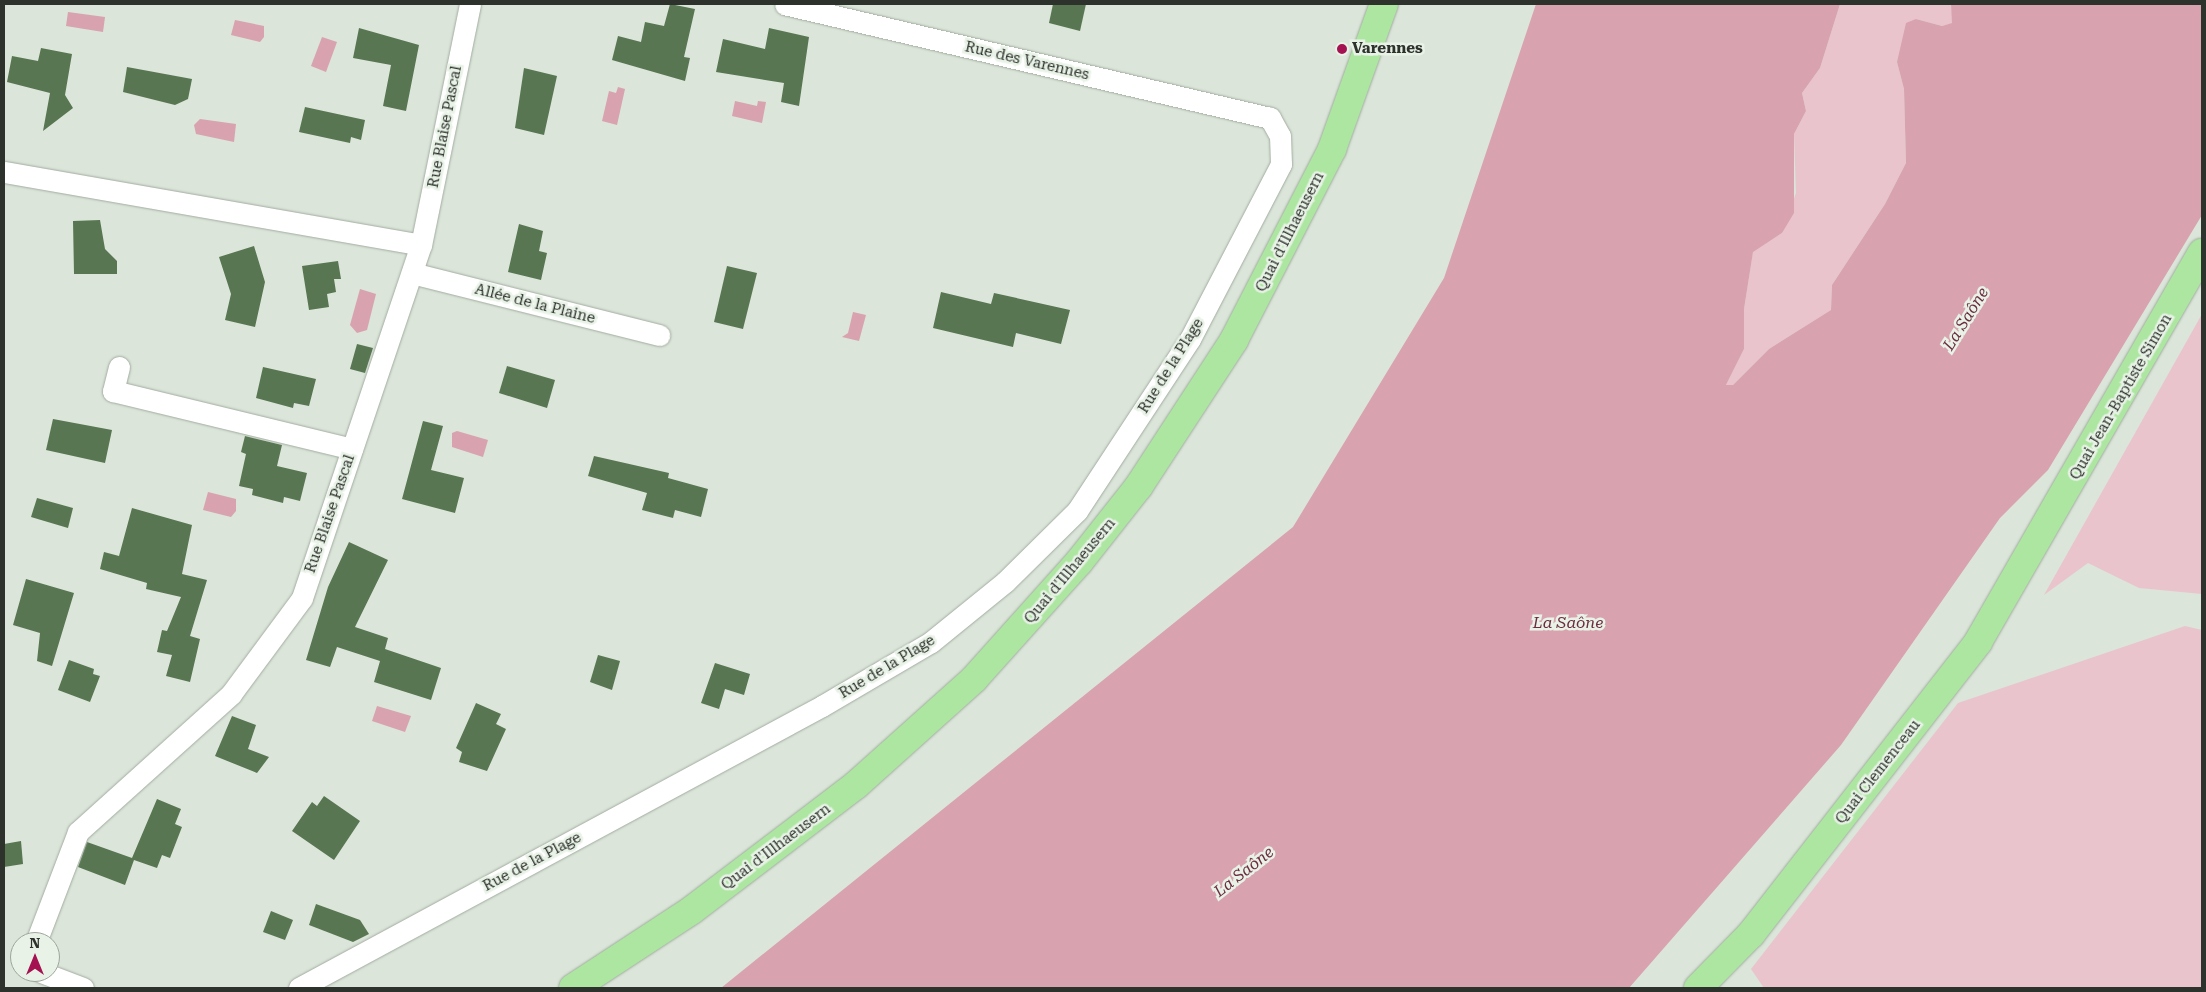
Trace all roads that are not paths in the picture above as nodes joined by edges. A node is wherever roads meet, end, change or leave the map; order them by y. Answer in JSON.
{"nodes":[{"id":1,"x":470,"y":4,"type":"edge"},
{"id":2,"x":785,"y":4,"type":"edge"},
{"id":3,"x":1384,"y":4,"type":"edge"},
{"id":4,"x":1270,"y":118,"type":"joint"},
{"id":5,"x":4,"y":172,"type":"edge"},
{"id":6,"x":421,"y":245,"type":"junction"},
{"id":7,"x":2202,"y":253,"type":"edge"},
{"id":8,"x":412,"y":273,"type":"junction"},
{"id":9,"x":659,"y":335,"type":"dead end"},
{"id":10,"x":119,"y":367,"type":"dead end"},
{"id":11,"x":352,"y":450,"type":"junction"},
{"id":12,"x":2038,"y":541,"type":"joint"},
{"id":13,"x":40,"y":932,"type":"edge"},
{"id":14,"x":60,"y":979,"type":"edge"},
{"id":15,"x":83,"y":988,"type":"edge"},
{"id":16,"x":299,"y":988,"type":"edge"},
{"id":17,"x":573,"y":988,"type":"edge"},
{"id":18,"x":1698,"y":988,"type":"edge"}],
"edges":[{"from":1,"to":6,"type":"street","name":"Rue Blaise Pascal"},
{"from":2,"to":4,"type":"street","name":"Rue des Varennes"},
{"from":3,"to":17,"type":"main road","name":"Quai d'Illhaeusern"},
{"from":4,"to":16,"type":"street","name":"Rue de la Plage"},
{"from":5,"to":6,"type":"street"},
{"from":6,"to":8,"type":"street","name":"Rue Blaise Pascal"},
{"from":7,"to":12,"type":"main road","name":"Quai Jean-Baptiste Simon"},
{"from":8,"to":9,"type":"street","name":"Allée de la Plaine"},
{"from":8,"to":11,"type":"street","name":"Rue Blaise Pascal"},
{"from":10,"to":11,"type":"street"},
{"from":11,"to":13,"type":"street","name":"Rue Blaise Pascal"},
{"from":12,"to":18,"type":"main road","name":"Quai Clemenceau"},
{"from":14,"to":15,"type":"street"}]}
